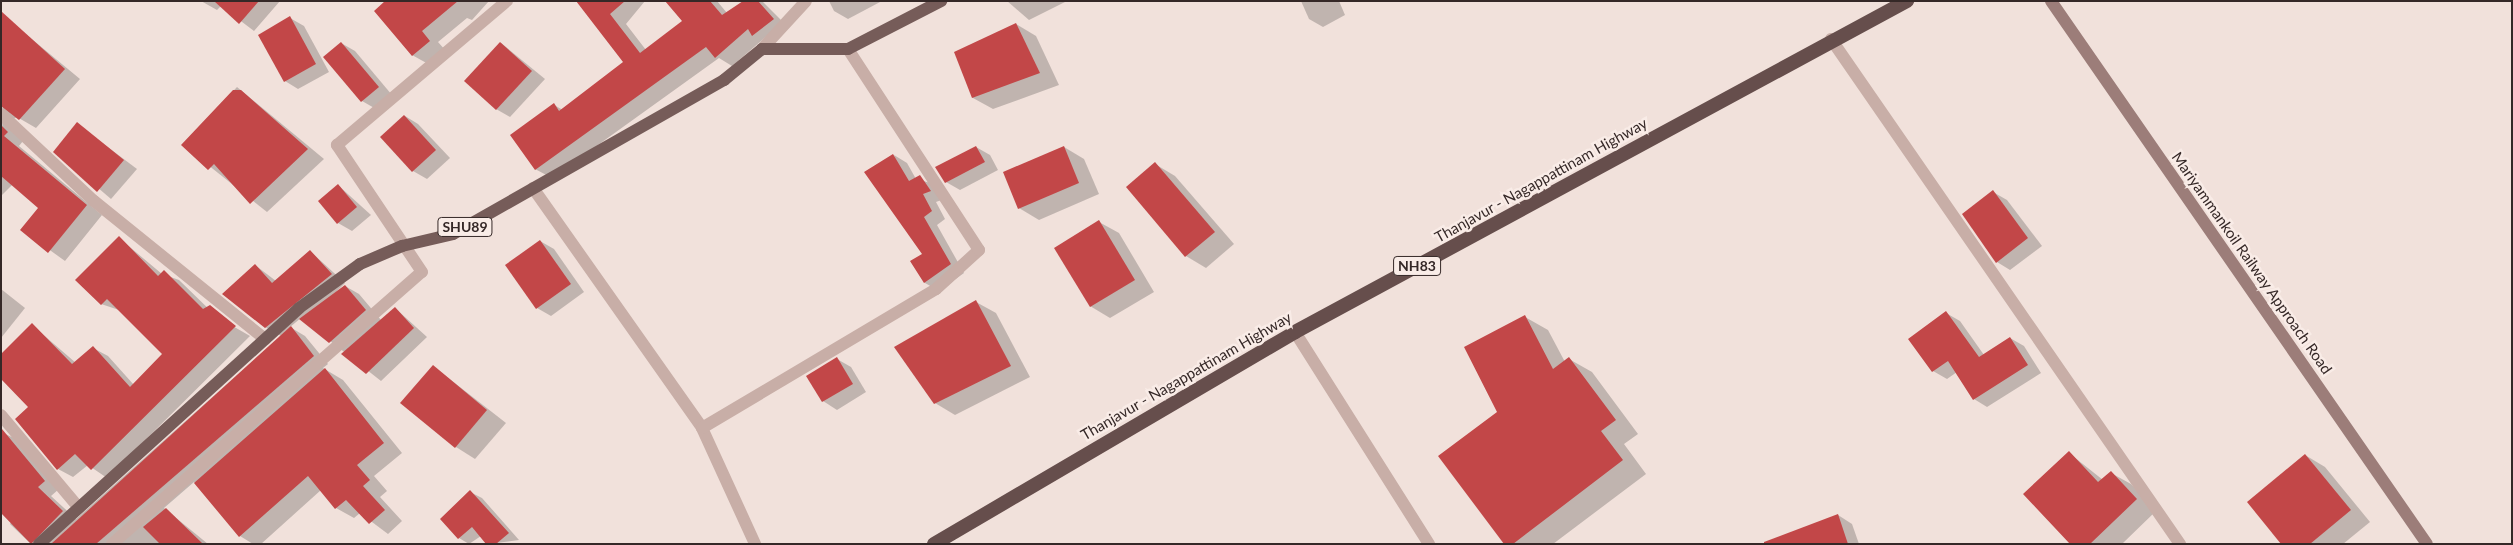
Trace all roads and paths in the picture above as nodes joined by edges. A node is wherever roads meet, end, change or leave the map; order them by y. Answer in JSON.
{"nodes":[{"id":1,"x":507,"y":1,"type":"edge"},
{"id":2,"x":806,"y":1,"type":"edge"},
{"id":3,"x":941,"y":1,"type":"edge"},
{"id":4,"x":1907,"y":1,"type":"edge"},
{"id":5,"x":2050,"y":1,"type":"edge"},
{"id":6,"x":1831,"y":39,"type":"junction"},
{"id":7,"x":762,"y":49,"type":"junction"},
{"id":8,"x":848,"y":49,"type":"junction"},
{"id":9,"x":1,"y":114,"type":"edge"},
{"id":10,"x":533,"y":188,"type":"junction"},
{"id":11,"x":402,"y":246,"type":"junction"},
{"id":12,"x":1295,"y":332,"type":"junction"},
{"id":13,"x":265,"y":338,"type":"junction"},
{"id":14,"x":1,"y":415,"type":"edge"},
{"id":15,"x":702,"y":428,"type":"junction"},
{"id":16,"x":79,"y":508,"type":"junction"},
{"id":17,"x":39,"y":544,"type":"edge"},
{"id":18,"x":112,"y":544,"type":"edge"},
{"id":19,"x":755,"y":544,"type":"edge"},
{"id":20,"x":934,"y":544,"type":"edge"},
{"id":21,"x":1429,"y":544,"type":"edge"},
{"id":22,"x":2180,"y":544,"type":"edge"},
{"id":23,"x":2427,"y":544,"type":"edge"}],
"edges":[{"from":1,"to":11,"type":"street"},
{"from":2,"to":7,"type":"street"},
{"from":3,"to":8,"type":"main road"},
{"from":4,"to":6,"type":"highway","name":"Thanjavur - Nagappattinam Highway","number":"NH83"},
{"from":5,"to":23,"type":"main road","name":"Mariyammankoil Railway Approach Road"},
{"from":6,"to":12,"type":"highway","name":"Thanjavur - Nagappattinam Highway","number":"NH83"},
{"from":6,"to":22,"type":"street"},
{"from":7,"to":8,"type":"main road"},
{"from":7,"to":10,"type":"main road","number":"SHU89"},
{"from":8,"to":15,"type":"street"},
{"from":9,"to":13,"type":"street"},
{"from":10,"to":11,"type":"main road","number":"SHU89"},
{"from":10,"to":15,"type":"street"},
{"from":11,"to":13,"type":"main road","number":"SHU89"},
{"from":11,"to":18,"type":"street"},
{"from":12,"to":20,"type":"highway","name":"Thanjavur - Nagappattinam Highway","number":"NH83"},
{"from":12,"to":21,"type":"street"},
{"from":13,"to":16,"type":"main road","number":"SHU89"},
{"from":14,"to":16,"type":"street"},
{"from":15,"to":19,"type":"street"},
{"from":16,"to":17,"type":"main road","number":"SHU89"}]}
